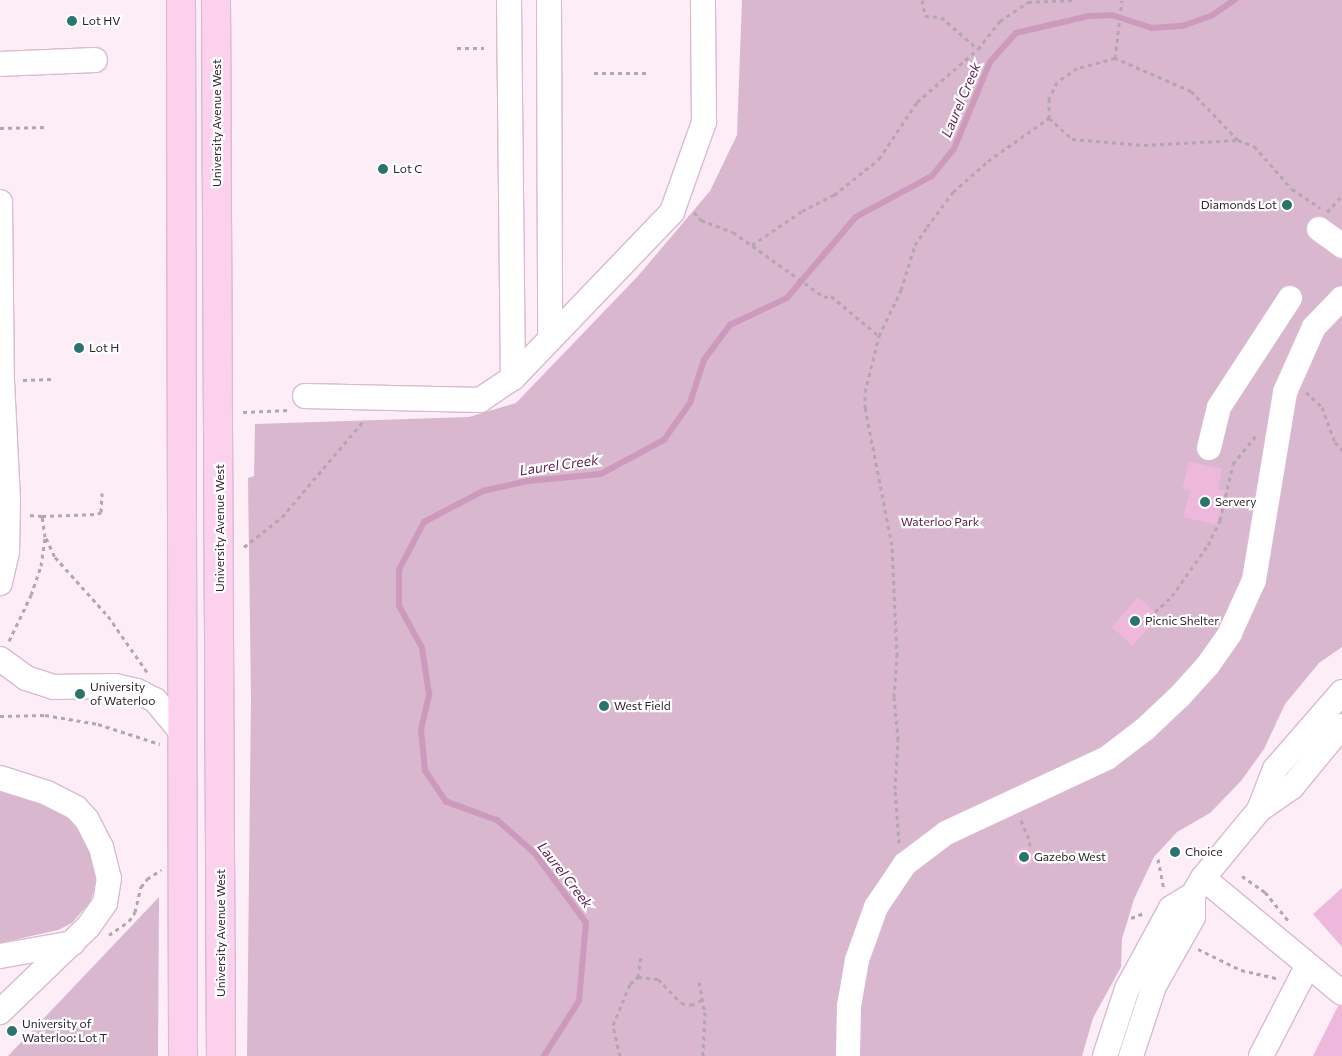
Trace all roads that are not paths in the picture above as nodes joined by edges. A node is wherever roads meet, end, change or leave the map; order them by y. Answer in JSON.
{"nodes":[{"id":1,"x":181,"y":0,"type":"edge"},
{"id":2,"x":216,"y":0,"type":"edge"},
{"id":3,"x":509,"y":0,"type":"edge"},
{"id":4,"x":549,"y":0,"type":"edge"},
{"id":5,"x":703,"y":0,"type":"edge"},
{"id":6,"x":95,"y":60,"type":"dead end"},
{"id":7,"x":0,"y":64,"type":"edge"},
{"id":8,"x":0,"y":202,"type":"edge"},
{"id":9,"x":1322,"y":221,"type":"road end"},
{"id":10,"x":1342,"y":246,"type":"edge"},
{"id":11,"x":1290,"y":298,"type":"dead end"},
{"id":12,"x":1342,"y":298,"type":"edge"},
{"id":13,"x":550,"y":339,"type":"junction"},
{"id":14,"x":513,"y":378,"type":"junction"},
{"id":15,"x":305,"y":396,"type":"dead end"},
{"id":16,"x":1209,"y":448,"type":"dead end"},
{"id":17,"x":3,"y":457,"type":"edge"},
{"id":18,"x":0,"y":583,"type":"edge"},
{"id":19,"x":0,"y":659,"type":"edge"},
{"id":20,"x":1342,"y":692,"type":"edge"},
{"id":21,"x":1342,"y":726,"type":"edge"},
{"id":22,"x":174,"y":740,"type":"junction"},
{"id":23,"x":0,"y":778,"type":"edge"},
{"id":24,"x":1259,"y":810,"type":"junction"},
{"id":25,"x":1198,"y":886,"type":"junction"},
{"id":26,"x":82,"y":934,"type":"junction"},
{"id":27,"x":0,"y":956,"type":"edge"},
{"id":28,"x":1308,"y":965,"type":"junction"},
{"id":29,"x":1342,"y":994,"type":"edge"},
{"id":30,"x":0,"y":1012,"type":"edge"},
{"id":31,"x":183,"y":1056,"type":"edge"},
{"id":32,"x":221,"y":1056,"type":"edge"},
{"id":33,"x":848,"y":1056,"type":"edge"},
{"id":34,"x":1104,"y":1056,"type":"edge"},
{"id":35,"x":1131,"y":1056,"type":"edge"},
{"id":36,"x":1261,"y":1056,"type":"edge"}],
"edges":[{"from":1,"to":22,"type":"main road"},
{"from":2,"to":32,"type":"main road","name":"University Avenue West"},
{"from":3,"to":14,"type":"street"},
{"from":4,"to":13,"type":"street"},
{"from":5,"to":13,"type":"street"},
{"from":6,"to":7,"type":"street"},
{"from":8,"to":17,"type":"street"},
{"from":9,"to":10,"type":"street"},
{"from":11,"to":16,"type":"street"},
{"from":12,"to":33,"type":"street"},
{"from":13,"to":14,"type":"street"},
{"from":14,"to":15,"type":"street"},
{"from":17,"to":18,"type":"street"},
{"from":19,"to":22,"type":"street"},
{"from":20,"to":24,"type":"street"},
{"from":21,"to":24,"type":"street"},
{"from":22,"to":31,"type":"main road"},
{"from":23,"to":26,"type":"street"},
{"from":24,"to":25,"type":"street"},
{"from":25,"to":28,"type":"street"},
{"from":25,"to":34,"type":"street"},
{"from":25,"to":35,"type":"street"},
{"from":26,"to":27,"type":"street"},
{"from":26,"to":30,"type":"street"},
{"from":28,"to":29,"type":"street"},
{"from":28,"to":36,"type":"street"}]}
